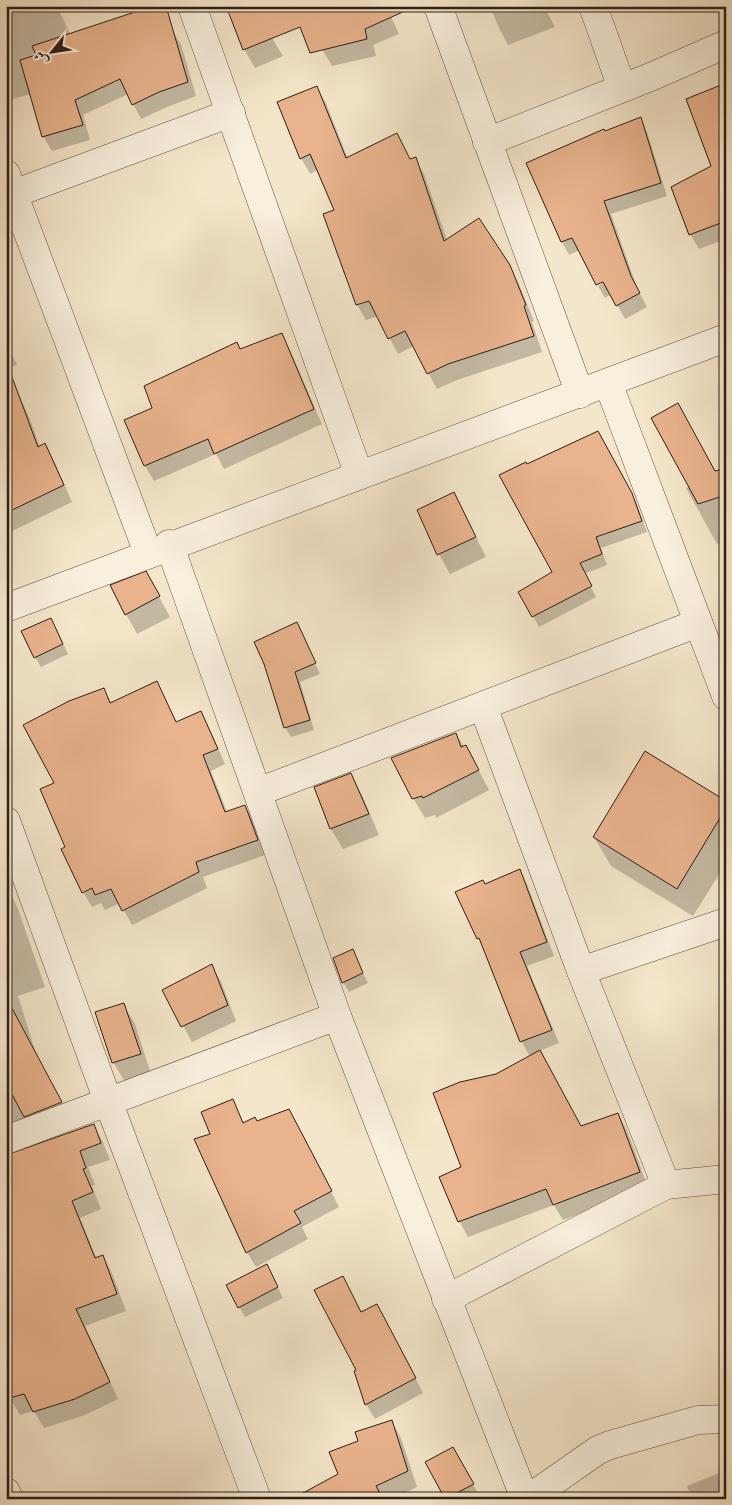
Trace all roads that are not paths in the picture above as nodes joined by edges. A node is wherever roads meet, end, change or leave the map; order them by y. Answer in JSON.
{"nodes":[{"id":1,"x":192,"y":6,"type":"edge"},
{"id":2,"x":438,"y":6,"type":"edge"},
{"id":3,"x":593,"y":6,"type":"edge"},
{"id":4,"x":726,"y":44,"type":"edge"},
{"id":5,"x":622,"y":88,"type":"junction"},
{"id":6,"x":231,"y":113,"type":"junction"},
{"id":7,"x":487,"y":142,"type":"junction"},
{"id":8,"x":10,"y":184,"type":"edge"},
{"id":9,"x":726,"y":338,"type":"edge"},
{"id":10,"x":608,"y":383,"type":"junction"},
{"id":11,"x":580,"y":394,"type":"junction"},
{"id":12,"x":359,"y":476,"type":"junction"},
{"id":13,"x":158,"y":549,"type":"junction"},
{"id":14,"x":6,"y":608,"type":"edge"},
{"id":15,"x":698,"y":623,"type":"junction"},
{"id":16,"x":726,"y":696,"type":"edge"},
{"id":17,"x":483,"y":706,"type":"junction"},
{"id":18,"x":258,"y":792,"type":"junction"},
{"id":19,"x":6,"y":821,"type":"edge"},
{"id":20,"x":726,"y":922,"type":"edge"},
{"id":21,"x":581,"y":971,"type":"junction"},
{"id":22,"x":337,"y":1016,"type":"junction"},
{"id":23,"x":108,"y":1101,"type":"junction"},
{"id":24,"x":6,"y":1140,"type":"edge"},
{"id":25,"x":726,"y":1179,"type":"edge"},
{"id":26,"x":666,"y":1185,"type":"junction"},
{"id":27,"x":446,"y":1299,"type":"junction"},
{"id":28,"x":726,"y":1419,"type":"edge"},
{"id":29,"x":6,"y":1492,"type":"edge"},
{"id":30,"x":9,"y":1499,"type":"edge"},
{"id":31,"x":257,"y":1499,"type":"edge"},
{"id":32,"x":526,"y":1499,"type":"edge"}],
"edges":[{"from":1,"to":6,"type":"street"},
{"from":2,"to":7,"type":"street"},
{"from":3,"to":5,"type":"street"},
{"from":4,"to":5,"type":"street"},
{"from":5,"to":7,"type":"street"},
{"from":6,"to":8,"type":"street"},
{"from":6,"to":12,"type":"street"},
{"from":7,"to":11,"type":"street"},
{"from":8,"to":13,"type":"street"},
{"from":9,"to":10,"type":"street"},
{"from":10,"to":11,"type":"street"},
{"from":10,"to":15,"type":"street"},
{"from":11,"to":12,"type":"street"},
{"from":12,"to":13,"type":"street"},
{"from":13,"to":14,"type":"street"},
{"from":13,"to":18,"type":"street"},
{"from":15,"to":16,"type":"street"},
{"from":15,"to":17,"type":"street"},
{"from":17,"to":18,"type":"street"},
{"from":17,"to":21,"type":"street"},
{"from":18,"to":22,"type":"street"},
{"from":19,"to":23,"type":"street"},
{"from":20,"to":21,"type":"street"},
{"from":21,"to":26,"type":"street"},
{"from":22,"to":23,"type":"street"},
{"from":22,"to":27,"type":"street"},
{"from":23,"to":24,"type":"street"},
{"from":23,"to":31,"type":"street"},
{"from":25,"to":26,"type":"street"},
{"from":26,"to":27,"type":"street"},
{"from":27,"to":32,"type":"street"},
{"from":28,"to":32,"type":"street"},
{"from":29,"to":30,"type":"street"}]}
